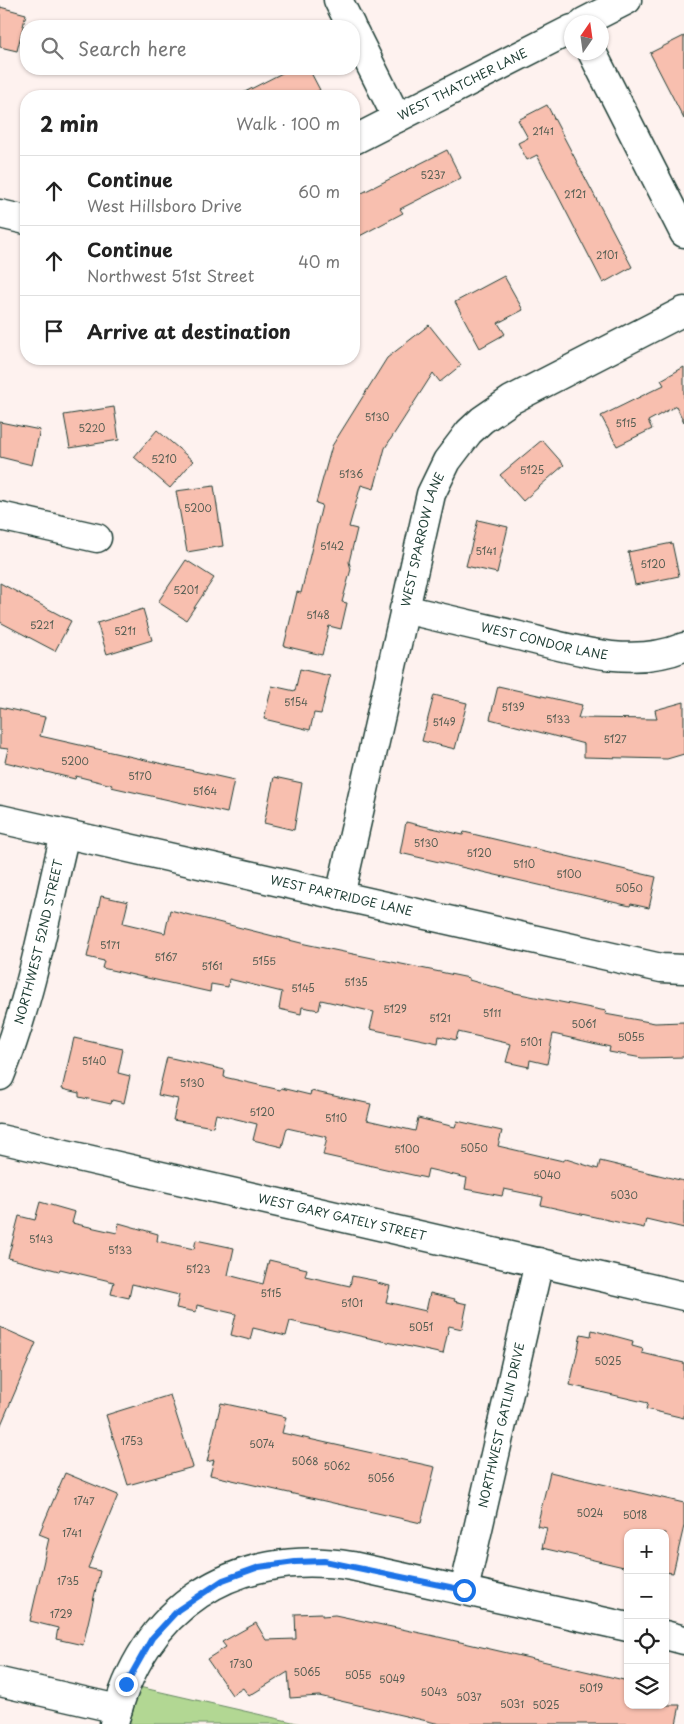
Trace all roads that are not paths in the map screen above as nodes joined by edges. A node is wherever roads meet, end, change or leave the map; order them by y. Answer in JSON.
{"nodes":[{"id":1,"x":338,"y":0,"type":"edge"},
{"id":2,"x":628,"y":0,"type":"edge"},
{"id":3,"x":598,"y":15,"type":"edge"},
{"id":4,"x":348,"y":20,"type":"edge"},
{"id":5,"x":564,"y":33,"type":"edge"},
{"id":6,"x":360,"y":44,"type":"edge"},
{"id":7,"x":596,"y":60,"type":"edge"},
{"id":8,"x":397,"y":118,"type":"junction"},
{"id":9,"x":360,"y":137,"type":"edge"},
{"id":10,"x":0,"y":214,"type":"edge"},
{"id":11,"x":20,"y":219,"type":"edge"},
{"id":12,"x":684,"y":233,"type":"edge"},
{"id":13,"x":684,"y":311,"type":"edge"},
{"id":14,"x":0,"y":516,"type":"edge"},
{"id":15,"x":97,"y":538,"type":"dead end"},
{"id":16,"x":404,"y":609,"type":"junction"},
{"id":17,"x":684,"y":647,"type":"edge"},
{"id":18,"x":0,"y":819,"type":"edge"},
{"id":19,"x":66,"y":834,"type":"junction"},
{"id":20,"x":340,"y":896,"type":"junction"},
{"id":21,"x":684,"y":969,"type":"edge"},
{"id":22,"x":0,"y":1076,"type":"edge"},
{"id":23,"x":0,"y":1139,"type":"edge"},
{"id":24,"x":540,"y":1262,"type":"junction"},
{"id":25,"x":684,"y":1296,"type":"edge"},
{"id":26,"x":464,"y":1590,"type":"junction"},
{"id":27,"x":624,"y":1626,"type":"edge"},
{"id":28,"x":669,"y":1636,"type":"edge"},
{"id":29,"x":684,"y":1640,"type":"edge"},
{"id":30,"x":0,"y":1682,"type":"edge"},
{"id":31,"x":116,"y":1716,"type":"edge"}],
"edges":[{"from":1,"to":4,"type":"street"},
{"from":2,"to":3,"type":"street"},
{"from":5,"to":8,"type":"street","name":"WEST THATCHER LANE"},
{"from":6,"to":8,"type":"street"},
{"from":7,"to":12,"type":"street"},
{"from":8,"to":9,"type":"street","name":"WEST THATCHER LANE"},
{"from":10,"to":11,"type":"street"},
{"from":13,"to":16,"type":"street","name":"WEST SPARROW LANE"},
{"from":14,"to":15,"type":"street"},
{"from":16,"to":17,"type":"street","name":"WEST CONDOR LANE"},
{"from":16,"to":20,"type":"street","name":"WEST SPARROW LANE"},
{"from":18,"to":19,"type":"street","name":"WEST PARTRIDGE LANE"},
{"from":19,"to":20,"type":"street","name":"WEST PARTRIDGE LANE"},
{"from":19,"to":22,"type":"street","name":"NORTHWEST 52ND STREET"},
{"from":20,"to":21,"type":"street","name":"WEST PARTRIDGE LANE"},
{"from":23,"to":24,"type":"street","name":"WEST GARY GATELY STREET"},
{"from":24,"to":25,"type":"street","name":"WEST GARY GATELY STREET"},
{"from":24,"to":26,"type":"street","name":"NORTHWEST GATLIN DRIVE"},
{"from":26,"to":27,"type":"street"},
{"from":26,"to":31,"type":"street"},
{"from":28,"to":29,"type":"street"},
{"from":30,"to":31,"type":"street"}]}
